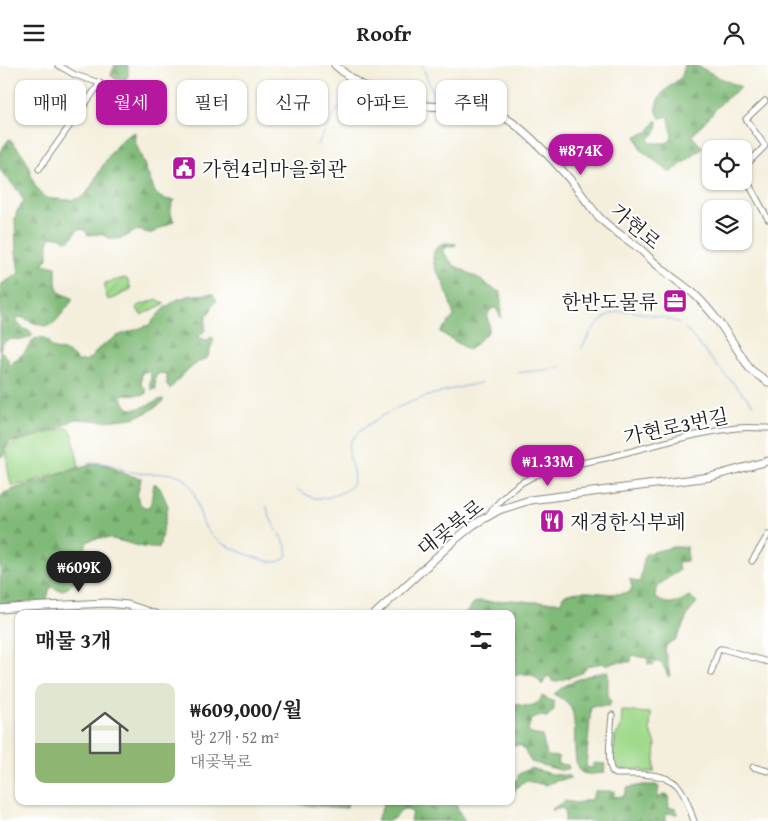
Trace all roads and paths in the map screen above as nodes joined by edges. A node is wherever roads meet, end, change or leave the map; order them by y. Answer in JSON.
{"nodes":[{"id":1,"x":58,"y":65,"type":"edge"},
{"id":2,"x":335,"y":65,"type":"edge"},
{"id":3,"x":765,"y":101,"type":"dead end"},
{"id":4,"x":752,"y":159,"type":"edge"},
{"id":5,"x":38,"y":169,"type":"dead end"},
{"id":6,"x":752,"y":189,"type":"edge"},
{"id":7,"x":768,"y":219,"type":"edge"},
{"id":8,"x":768,"y":382,"type":"edge"},
{"id":9,"x":768,"y":428,"type":"edge"},
{"id":10,"x":768,"y":461,"type":"edge"},
{"id":11,"x":488,"y":516,"type":"junction"},
{"id":12,"x":768,"y":535,"type":"edge"},
{"id":13,"x":752,"y":561,"type":"dead end"},
{"id":14,"x":0,"y":609,"type":"edge"},
{"id":15,"x":143,"y":610,"type":"edge"},
{"id":16,"x":378,"y":610,"type":"edge"},
{"id":17,"x":768,"y":663,"type":"edge"},
{"id":18,"x":711,"y":673,"type":"dead end"},
{"id":19,"x":612,"y":715,"type":"dead end"},
{"id":20,"x":753,"y":767,"type":"dead end"},
{"id":21,"x":768,"y":771,"type":"edge"},
{"id":22,"x":694,"y":821,"type":"edge"}],
"edges":[{"from":1,"to":5,"type":"street"},
{"from":2,"to":8,"type":"street","name":"가현로"},
{"from":3,"to":4,"type":"street"},
{"from":6,"to":7,"type":"street"},
{"from":9,"to":11,"type":"street","name":"가현로3번길"},
{"from":10,"to":11,"type":"street","name":"대곶북로"},
{"from":11,"to":16,"type":"street","name":"대곶북로"},
{"from":12,"to":13,"type":"street"},
{"from":14,"to":15,"type":"street"},
{"from":17,"to":18,"type":"street"},
{"from":19,"to":22,"type":"street"},
{"from":20,"to":21,"type":"street"}]}
